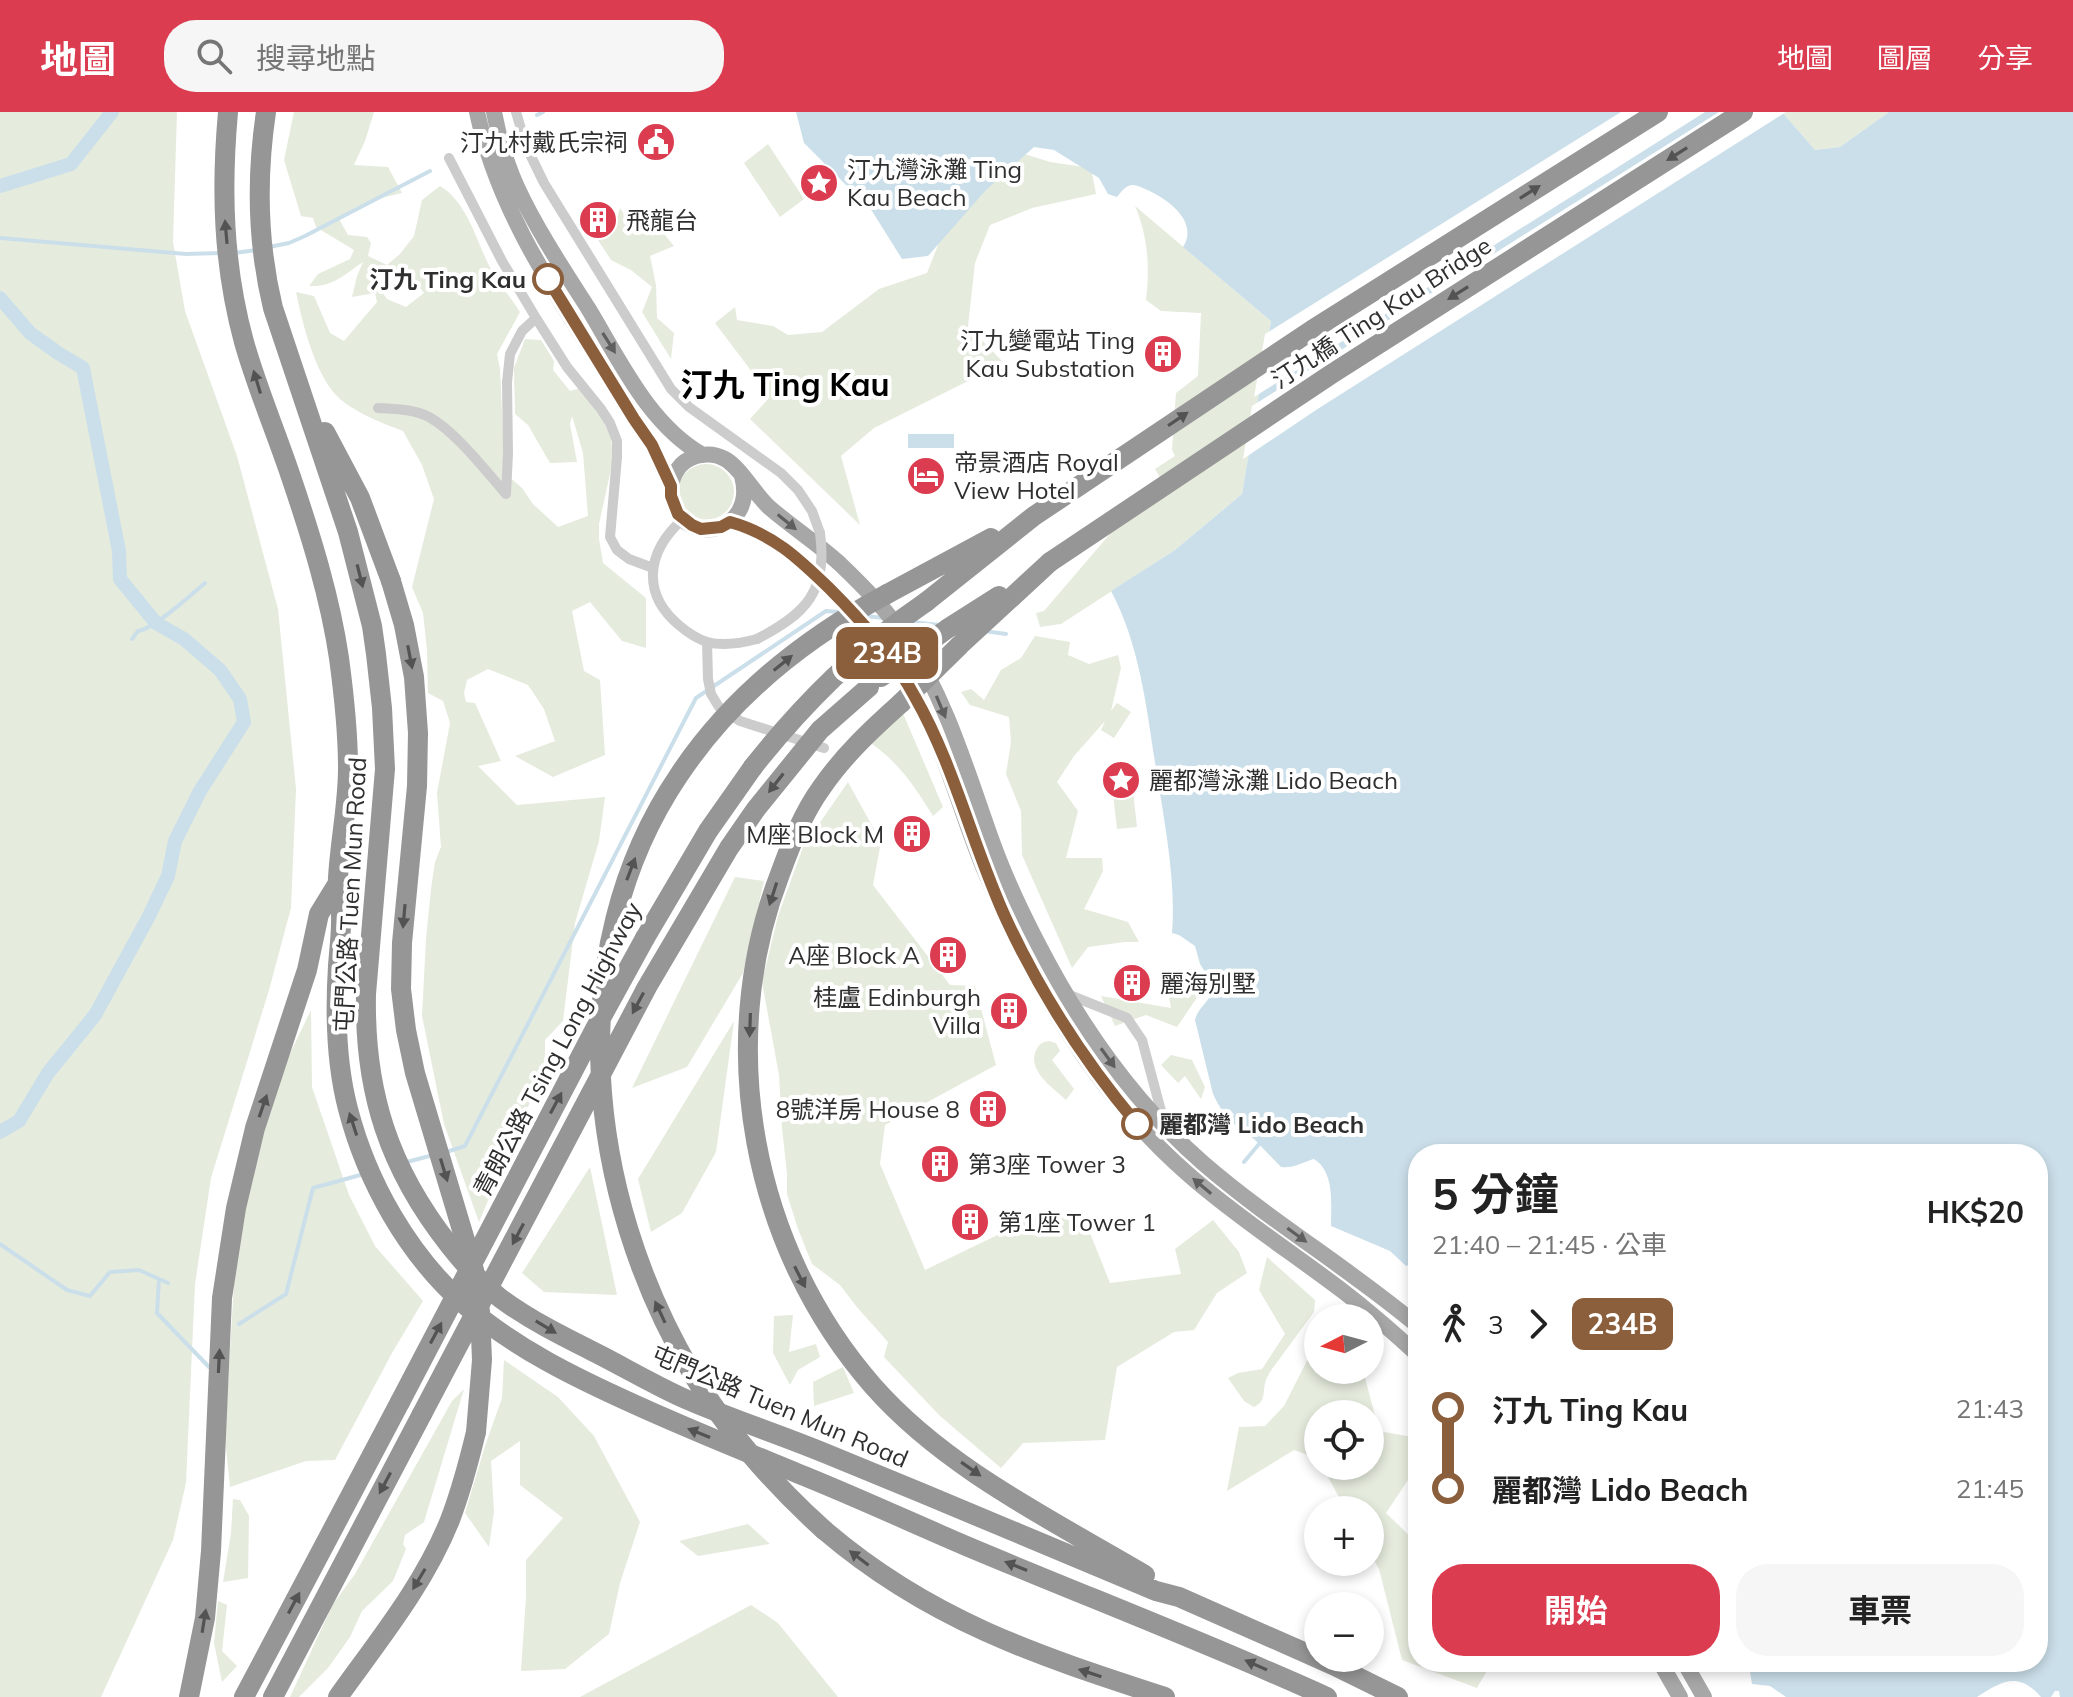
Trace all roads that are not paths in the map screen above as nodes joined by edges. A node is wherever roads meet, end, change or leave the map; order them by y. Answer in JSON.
{"nodes":[{"id":1,"x":228,"y":112,"type":"edge"},
{"id":2,"x":266,"y":112,"type":"edge"},
{"id":3,"x":477,"y":112,"type":"edge"},
{"id":4,"x":494,"y":112,"type":"edge"},
{"id":5,"x":516,"y":112,"type":"edge"},
{"id":6,"x":1658,"y":112,"type":"edge"},
{"id":7,"x":1743,"y":112,"type":"edge"},
{"id":8,"x":449,"y":158,"type":"dead end"},
{"id":9,"x":536,"y":318,"type":"junction"},
{"id":10,"x":378,"y":408,"type":"dead end"},
{"id":11,"x":703,"y":455,"type":"junction"},
{"id":12,"x":332,"y":462,"type":"junction"},
{"id":13,"x":742,"y":476,"type":"junction"},
{"id":14,"x":671,"y":486,"type":"junction"},
{"id":15,"x":1034,"y":516,"type":"junction"},
{"id":16,"x":683,"y":519,"type":"junction"},
{"id":17,"x":730,"y":522,"type":"junction"},
{"id":18,"x":1050,"y":562,"type":"junction"},
{"id":19,"x":653,"y":568,"type":"junction"},
{"id":20,"x":707,"y":642,"type":"junction"},
{"id":21,"x":824,"y":748,"type":"dead end"},
{"id":22,"x":338,"y":883,"type":"junction"},
{"id":23,"x":1066,"y":993,"type":"junction"},
{"id":24,"x":1166,"y":1127,"type":"junction"},
{"id":25,"x":1408,"y":1318,"type":"edge"},
{"id":26,"x":1408,"y":1346,"type":"edge"},
{"id":27,"x":1179,"y":1597,"type":"junction"},
{"id":28,"x":1666,"y":1672,"type":"edge"},
{"id":29,"x":1690,"y":1672,"type":"edge"},
{"id":30,"x":189,"y":1697,"type":"edge"},
{"id":31,"x":244,"y":1697,"type":"edge"},
{"id":32,"x":273,"y":1697,"type":"edge"},
{"id":33,"x":338,"y":1697,"type":"edge"},
{"id":34,"x":1165,"y":1697,"type":"edge"},
{"id":35,"x":1327,"y":1697,"type":"edge"},
{"id":36,"x":1398,"y":1697,"type":"edge"},
{"id":37,"x":1680,"y":1697,"type":"edge"},
{"id":38,"x":1704,"y":1697,"type":"edge"}],
"edges":[{"from":22,"to":1,"type":"highway","name":"屯門公路 Tuen Mun Road","one_way":true},
{"from":2,"to":12,"type":"highway"},
{"from":3,"to":14,"type":"main road"},
{"from":4,"to":11,"type":"main road","one_way":true},
{"from":5,"to":20,"type":"street","bridge":true},
{"from":15,"to":6,"type":"highway","name":"汀九橋 Ting Kau Bridge","one_way":true},
{"from":7,"to":18,"type":"highway","name":"汀九橋 Ting Kau Bridge","one_way":true},
{"from":8,"to":9,"type":"street"},
{"from":9,"to":10,"type":"street"},
{"from":9,"to":19,"type":"street"},
{"from":11,"to":13,"type":"main road"},
{"from":11,"to":14,"type":"main road"},
{"from":12,"to":27,"type":"highway","name":"屯門公路 Tuen Mun Road","one_way":true,"bridge":true},
{"from":12,"to":33,"type":"highway","one_way":true,"bridge":true},
{"from":13,"to":17,"type":"main road"},
{"from":13,"to":23,"type":"main road","one_way":true,"bridge":true},
{"from":14,"to":16,"type":"main road"},
{"from":31,"to":15,"type":"highway","name":"青朗公路 Tsing Long Highway","one_way":true,"bridge":true},
{"from":34,"to":15,"type":"highway","one_way":true,"bridge":true},
{"from":16,"to":17,"type":"main road"},
{"from":16,"to":19,"type":"street"},
{"from":26,"to":17,"type":"main road","one_way":true,"bridge":true},
{"from":18,"to":27,"type":"highway","one_way":true,"bridge":true},
{"from":18,"to":32,"type":"highway","name":"青朗公路 Tsing Long Highway","one_way":true,"bridge":true},
{"from":19,"to":20,"type":"street"},
{"from":20,"to":21,"type":"street"},
{"from":30,"to":22,"type":"highway","one_way":true},
{"from":35,"to":22,"type":"highway","name":"屯門公路 Tuen Mun Road","one_way":true},
{"from":23,"to":24,"type":"main road","one_way":true},
{"from":23,"to":24,"type":"street"},
{"from":24,"to":25,"type":"main road","one_way":true},
{"from":27,"to":36,"type":"highway","name":"屯門公路 Tuen Mun Road"},
{"from":28,"to":37,"type":"main road"},
{"from":29,"to":38,"type":"main road"}]}
